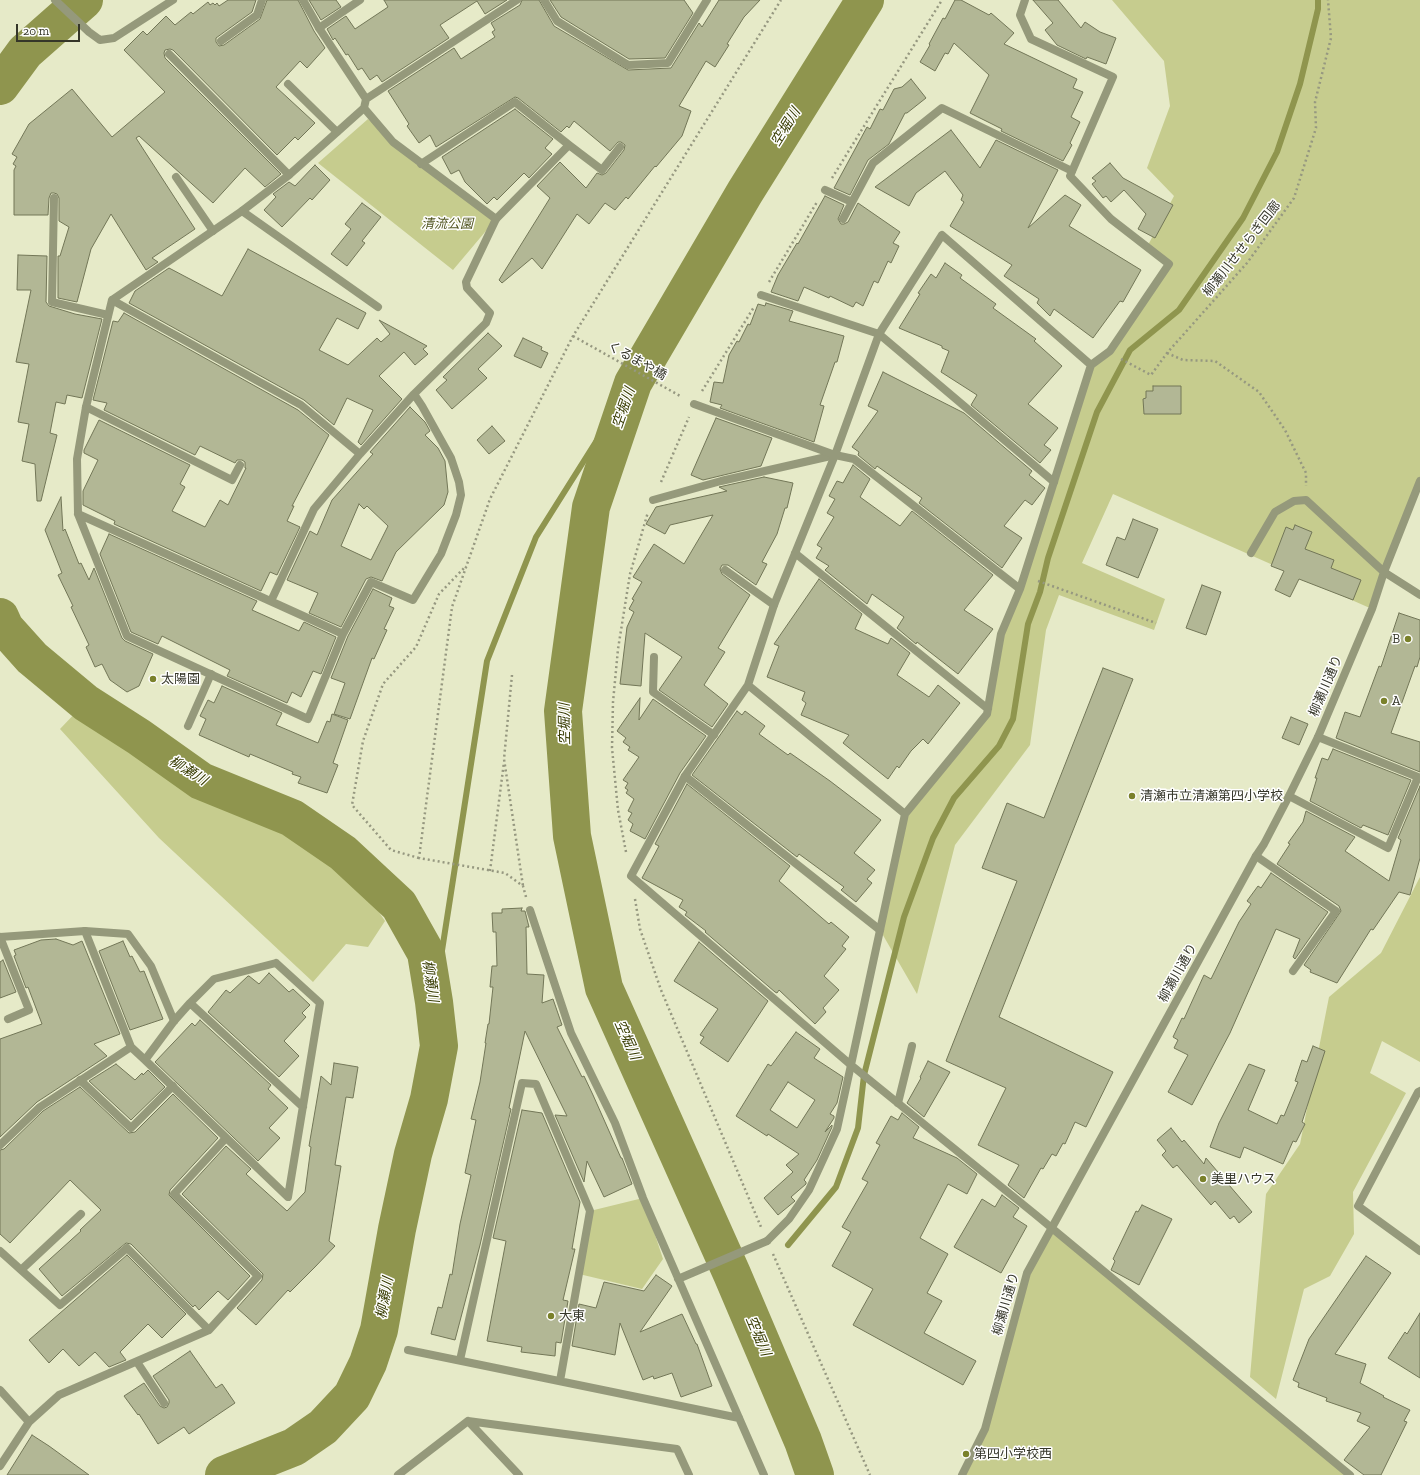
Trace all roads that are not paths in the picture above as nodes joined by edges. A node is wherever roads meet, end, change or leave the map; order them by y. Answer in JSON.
{"nodes":[{"id":1,"x":55,"y":0,"type":"edge"},
{"id":2,"x":173,"y":0,"type":"edge"},
{"id":3,"x":262,"y":0,"type":"edge"},
{"id":4,"x":303,"y":0,"type":"edge"},
{"id":5,"x":360,"y":0,"type":"edge"},
{"id":6,"x":517,"y":0,"type":"edge"},
{"id":7,"x":544,"y":0,"type":"edge"},
{"id":8,"x":707,"y":0,"type":"edge"},
{"id":9,"x":1025,"y":0,"type":"edge"},
{"id":10,"x":319,"y":28,"type":"junction"},
{"id":11,"x":221,"y":41,"type":"dead end"},
{"id":12,"x":169,"y":54,"type":"dead end"},
{"id":13,"x":288,"y":84,"type":"dead end"},
{"id":14,"x":366,"y":99,"type":"junction"},
{"id":15,"x":364,"y":108,"type":"junction"},
{"id":16,"x":337,"y":132,"type":"junction"},
{"id":17,"x":569,"y":145,"type":"junction"},
{"id":18,"x":620,"y":147,"type":"dead end"},
{"id":19,"x":421,"y":164,"type":"junction"},
{"id":20,"x":1072,"y":172,"type":"junction"},
{"id":21,"x":289,"y":175,"type":"junction"},
{"id":22,"x":176,"y":177,"type":"dead end"},
{"id":23,"x":825,"y":190,"type":"dead end"},
{"id":24,"x":54,"y":198,"type":"dead end"},
{"id":25,"x":852,"y":202,"type":"junction"},
{"id":26,"x":242,"y":210,"type":"junction"},
{"id":27,"x":496,"y":219,"type":"junction"},
{"id":28,"x":843,"y":219,"type":"dead end"},
{"id":29,"x":213,"y":231,"type":"junction"},
{"id":30,"x":761,"y":295,"type":"dead end"},
{"id":31,"x":112,"y":300,"type":"junction"},
{"id":32,"x":378,"y":306,"type":"dead end"},
{"id":33,"x":108,"y":315,"type":"junction"},
{"id":34,"x":879,"y":334,"type":"junction"},
{"id":35,"x":1091,"y":365,"type":"junction"},
{"id":36,"x":414,"y":394,"type":"junction"},
{"id":37,"x":694,"y":404,"type":"dead end"},
{"id":38,"x":86,"y":407,"type":"junction"},
{"id":39,"x":360,"y":454,"type":"junction"},
{"id":40,"x":835,"y":455,"type":"junction"},
{"id":41,"x":240,"y":465,"type":"dead end"},
{"id":42,"x":1420,"y":481,"type":"edge"},
{"id":43,"x":1054,"y":482,"type":"junction"},
{"id":44,"x":654,"y":500,"type":"dead end"},
{"id":45,"x":78,"y":514,"type":"junction"},
{"id":46,"x":795,"y":553,"type":"junction"},
{"id":47,"x":1251,"y":553,"type":"dead end"},
{"id":48,"x":725,"y":570,"type":"dead end"},
{"id":49,"x":1384,"y":572,"type":"junction"},
{"id":50,"x":1020,"y":589,"type":"junction"},
{"id":51,"x":1420,"y":595,"type":"edge"},
{"id":52,"x":270,"y":601,"type":"junction"},
{"id":53,"x":774,"y":605,"type":"junction"},
{"id":54,"x":343,"y":634,"type":"junction"},
{"id":55,"x":654,"y":657,"type":"dead end"},
{"id":56,"x":211,"y":674,"type":"junction"},
{"id":57,"x":748,"y":685,"type":"junction"},
{"id":58,"x":988,"y":709,"type":"junction"},
{"id":59,"x":188,"y":726,"type":"dead end"},
{"id":60,"x":714,"y":735,"type":"junction"},
{"id":61,"x":1318,"y":737,"type":"junction"},
{"id":62,"x":685,"y":776,"type":"junction"},
{"id":63,"x":1289,"y":796,"type":"junction"},
{"id":64,"x":905,"y":814,"type":"junction"},
{"id":65,"x":1256,"y":856,"type":"junction"},
{"id":66,"x":530,"y":910,"type":"road end"},
{"id":67,"x":880,"y":930,"type":"junction"},
{"id":68,"x":85,"y":931,"type":"junction"},
{"id":69,"x":0,"y":937,"type":"edge"},
{"id":70,"x":1293,"y":971,"type":"dead end"},
{"id":71,"x":190,"y":1002,"type":"junction"},
{"id":72,"x":8,"y":1018,"type":"dead end"},
{"id":73,"x":174,"y":1021,"type":"junction"},
{"id":74,"x":912,"y":1046,"type":"dead end"},
{"id":75,"x":131,"y":1047,"type":"junction"},
{"id":76,"x":145,"y":1060,"type":"junction"},
{"id":77,"x":854,"y":1068,"type":"junction"},
{"id":78,"x":80,"y":1080,"type":"junction"},
{"id":79,"x":172,"y":1086,"type":"junction"},
{"id":80,"x":1420,"y":1091,"type":"edge"},
{"id":81,"x":898,"y":1103,"type":"junction"},
{"id":82,"x":303,"y":1107,"type":"junction"},
{"id":83,"x":226,"y":1138,"type":"junction"},
{"id":84,"x":0,"y":1145,"type":"edge"},
{"id":85,"x":81,"y":1214,"type":"dead end"},
{"id":86,"x":1052,"y":1228,"type":"junction"},
{"id":87,"x":0,"y":1250,"type":"edge"},
{"id":88,"x":1420,"y":1251,"type":"edge"},
{"id":89,"x":21,"y":1270,"type":"junction"},
{"id":90,"x":680,"y":1278,"type":"junction"},
{"id":91,"x":209,"y":1330,"type":"junction"},
{"id":92,"x":408,"y":1350,"type":"dead end"},
{"id":93,"x":460,"y":1360,"type":"junction"},
{"id":94,"x":137,"y":1362,"type":"junction"},
{"id":95,"x":560,"y":1381,"type":"junction"},
{"id":96,"x":0,"y":1390,"type":"edge"},
{"id":97,"x":164,"y":1403,"type":"dead end"},
{"id":98,"x":739,"y":1418,"type":"junction"},
{"id":99,"x":468,"y":1421,"type":"junction"},
{"id":100,"x":29,"y":1422,"type":"junction"},
{"id":101,"x":0,"y":1466,"type":"edge"},
{"id":102,"x":398,"y":1475,"type":"edge"},
{"id":103,"x":519,"y":1475,"type":"edge"},
{"id":104,"x":689,"y":1475,"type":"edge"},
{"id":105,"x":764,"y":1475,"type":"edge"},
{"id":106,"x":962,"y":1475,"type":"edge"},
{"id":107,"x":1350,"y":1475,"type":"edge"}],
"edges":[{"from":1,"to":2,"type":"street"},
{"from":3,"to":11,"type":"street"},
{"from":4,"to":10,"type":"street"},
{"from":5,"to":10,"type":"street"},
{"from":6,"to":14,"type":"street"},
{"from":7,"to":8,"type":"street"},
{"from":9,"to":20,"type":"street"},
{"from":10,"to":14,"type":"street"},
{"from":12,"to":21,"type":"street"},
{"from":13,"to":16,"type":"street"},
{"from":14,"to":15,"type":"street"},
{"from":15,"to":16,"type":"street"},
{"from":15,"to":19,"type":"street"},
{"from":16,"to":21,"type":"street"},
{"from":17,"to":18,"type":"street"},
{"from":17,"to":19,"type":"street"},
{"from":17,"to":27,"type":"street"},
{"from":19,"to":27,"type":"street"},
{"from":20,"to":25,"type":"street"},
{"from":20,"to":35,"type":"street"},
{"from":21,"to":26,"type":"street"},
{"from":22,"to":29,"type":"street"},
{"from":23,"to":25,"type":"street"},
{"from":24,"to":33,"type":"street"},
{"from":25,"to":28,"type":"street"},
{"from":26,"to":29,"type":"street"},
{"from":26,"to":32,"type":"street"},
{"from":27,"to":36,"type":"street"},
{"from":29,"to":31,"type":"street"},
{"from":30,"to":34,"type":"street"},
{"from":31,"to":33,"type":"street"},
{"from":31,"to":39,"type":"street"},
{"from":33,"to":38,"type":"street"},
{"from":34,"to":35,"type":"street"},
{"from":34,"to":40,"type":"street"},
{"from":34,"to":43,"type":"street"},
{"from":35,"to":43,"type":"street"},
{"from":36,"to":39,"type":"street"},
{"from":36,"to":54,"type":"street"},
{"from":37,"to":40,"type":"street"},
{"from":38,"to":41,"type":"street"},
{"from":38,"to":45,"type":"street"},
{"from":39,"to":52,"type":"street"},
{"from":40,"to":44,"type":"street"},
{"from":40,"to":46,"type":"street"},
{"from":40,"to":50,"type":"street"},
{"from":42,"to":49,"type":"street","name":"柳瀬川通り"},
{"from":43,"to":50,"type":"street"},
{"from":45,"to":52,"type":"street"},
{"from":45,"to":56,"type":"street"},
{"from":46,"to":53,"type":"street"},
{"from":46,"to":58,"type":"street"},
{"from":47,"to":49,"type":"street"},
{"from":48,"to":53,"type":"street"},
{"from":49,"to":51,"type":"street"},
{"from":49,"to":61,"type":"street","name":"柳瀬川通り"},
{"from":50,"to":58,"type":"street"},
{"from":52,"to":54,"type":"street"},
{"from":53,"to":57,"type":"street"},
{"from":54,"to":56,"type":"street"},
{"from":55,"to":60,"type":"street"},
{"from":56,"to":59,"type":"street"},
{"from":57,"to":60,"type":"street"},
{"from":57,"to":64,"type":"street"},
{"from":58,"to":64,"type":"street"},
{"from":60,"to":62,"type":"street"},
{"from":61,"to":63,"type":"street","name":"柳瀬川通り"},
{"from":61,"to":63,"type":"street"},
{"from":62,"to":67,"type":"street"},
{"from":62,"to":77,"type":"street"},
{"from":63,"to":65,"type":"street","name":"柳瀬川通り"},
{"from":64,"to":67,"type":"street"},
{"from":65,"to":70,"type":"street"},
{"from":65,"to":86,"type":"street","name":"柳瀬川通り"},
{"from":66,"to":90,"type":"street"},
{"from":67,"to":77,"type":"street"},
{"from":68,"to":69,"type":"street"},
{"from":68,"to":73,"type":"street"},
{"from":68,"to":75,"type":"street"},
{"from":69,"to":72,"type":"street"},
{"from":71,"to":73,"type":"street"},
{"from":71,"to":82,"type":"street"},
{"from":71,"to":82,"type":"street"},
{"from":73,"to":76,"type":"street"},
{"from":74,"to":81,"type":"street"},
{"from":75,"to":76,"type":"street"},
{"from":75,"to":78,"type":"street"},
{"from":76,"to":79,"type":"street"},
{"from":77,"to":81,"type":"street"},
{"from":77,"to":90,"type":"street"},
{"from":78,"to":79,"type":"street"},
{"from":78,"to":84,"type":"street"},
{"from":79,"to":83,"type":"street"},
{"from":80,"to":88,"type":"street"},
{"from":81,"to":86,"type":"street"},
{"from":82,"to":83,"type":"street"},
{"from":83,"to":91,"type":"street"},
{"from":85,"to":89,"type":"street"},
{"from":86,"to":106,"type":"street","name":"柳瀬川通り"},
{"from":86,"to":107,"type":"street"},
{"from":87,"to":89,"type":"street"},
{"from":89,"to":91,"type":"street"},
{"from":90,"to":98,"type":"street"},
{"from":91,"to":94,"type":"street"},
{"from":92,"to":93,"type":"street"},
{"from":93,"to":95,"type":"street"},
{"from":93,"to":95,"type":"street"},
{"from":94,"to":97,"type":"street"},
{"from":94,"to":100,"type":"street"},
{"from":95,"to":98,"type":"street"},
{"from":96,"to":100,"type":"street"},
{"from":98,"to":105,"type":"street"},
{"from":99,"to":102,"type":"street"},
{"from":99,"to":103,"type":"street"},
{"from":99,"to":104,"type":"street"},
{"from":100,"to":101,"type":"street"}]}
